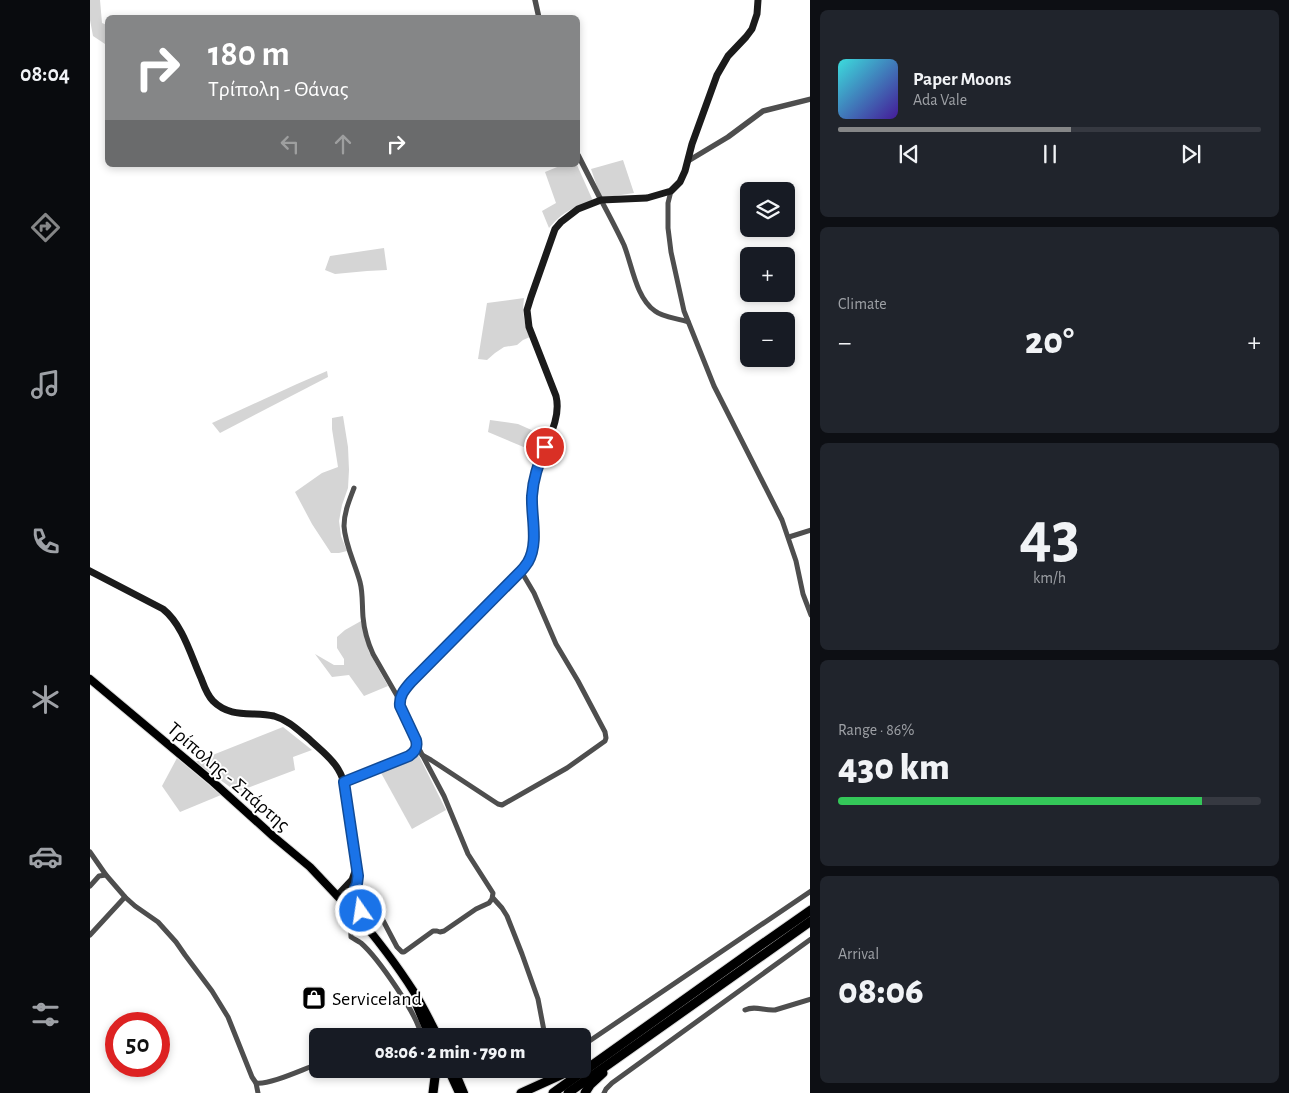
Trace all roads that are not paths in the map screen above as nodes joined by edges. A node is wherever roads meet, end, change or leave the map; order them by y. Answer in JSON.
{"nodes":[{"id":1,"x":535,"y":0,"type":"edge"},
{"id":2,"x":758,"y":0,"type":"edge"},
{"id":3,"x":538,"y":15,"type":"edge"},
{"id":4,"x":810,"y":99,"type":"edge"},
{"id":5,"x":580,"y":159,"type":"edge"},
{"id":6,"x":688,"y":161,"type":"junction"},
{"id":7,"x":671,"y":191,"type":"junction"},
{"id":8,"x":601,"y":200,"type":"junction"},
{"id":9,"x":688,"y":322,"type":"junction"},
{"id":10,"x":354,"y":488,"type":"dead end"},
{"id":11,"x":810,"y":530,"type":"edge"},
{"id":12,"x":789,"y":537,"type":"junction"},
{"id":13,"x":90,"y":571,"type":"edge"},
{"id":14,"x":521,"y":571,"type":"junction"},
{"id":15,"x":810,"y":615,"type":"edge"},
{"id":16,"x":90,"y":679,"type":"edge"},
{"id":17,"x":400,"y":700,"type":"junction"},
{"id":18,"x":417,"y":745,"type":"junction"},
{"id":19,"x":422,"y":755,"type":"junction"},
{"id":20,"x":344,"y":782,"type":"junction"},
{"id":21,"x":90,"y":852,"type":"edge"},
{"id":22,"x":356,"y":866,"type":"junction"},
{"id":23,"x":106,"y":875,"type":"junction"},
{"id":24,"x":90,"y":886,"type":"edge"},
{"id":25,"x":346,"y":888,"type":"junction"},
{"id":26,"x":355,"y":888,"type":"junction"},
{"id":27,"x":810,"y":891,"type":"edge"},
{"id":28,"x":125,"y":897,"type":"junction"},
{"id":29,"x":493,"y":898,"type":"junction"},
{"id":30,"x":340,"y":899,"type":"junction"},
{"id":31,"x":360,"y":906,"type":"junction"},
{"id":32,"x":347,"y":910,"type":"junction"},
{"id":33,"x":810,"y":910,"type":"edge"},
{"id":34,"x":810,"y":921,"type":"edge"},
{"id":35,"x":363,"y":926,"type":"junction"},
{"id":36,"x":351,"y":929,"type":"junction"},
{"id":37,"x":90,"y":935,"type":"edge"},
{"id":38,"x":810,"y":939,"type":"edge"},
{"id":39,"x":810,"y":999,"type":"edge"},
{"id":40,"x":417,"y":1005,"type":"junction"},
{"id":41,"x":745,"y":1010,"type":"dead end"},
{"id":42,"x":420,"y":1028,"type":"edge"},
{"id":43,"x":427,"y":1028,"type":"edge"},
{"id":44,"x":430,"y":1028,"type":"edge"},
{"id":45,"x":434,"y":1028,"type":"edge"},
{"id":46,"x":543,"y":1028,"type":"edge"},
{"id":47,"x":636,"y":1034,"type":"junction"},
{"id":48,"x":591,"y":1040,"type":"edge"},
{"id":49,"x":625,"y":1052,"type":"junction"},
{"id":50,"x":591,"y":1059,"type":"edge"},
{"id":51,"x":309,"y":1067,"type":"edge"},
{"id":52,"x":435,"y":1078,"type":"edge"},
{"id":53,"x":452,"y":1078,"type":"edge"},
{"id":54,"x":458,"y":1078,"type":"edge"},
{"id":55,"x":554,"y":1078,"type":"edge"},
{"id":56,"x":256,"y":1084,"type":"junction"},
{"id":57,"x":258,"y":1093,"type":"edge"},
{"id":58,"x":433,"y":1093,"type":"edge"},
{"id":59,"x":458,"y":1093,"type":"edge"},
{"id":60,"x":464,"y":1093,"type":"edge"},
{"id":61,"x":521,"y":1093,"type":"edge"},
{"id":62,"x":553,"y":1093,"type":"edge"},
{"id":63,"x":568,"y":1093,"type":"edge"},
{"id":64,"x":584,"y":1093,"type":"edge"},
{"id":65,"x":604,"y":1093,"type":"edge"}],
"edges":[{"from":1,"to":3,"type":"street"},
{"from":2,"to":6,"type":"main road"},
{"from":4,"to":6,"type":"street"},
{"from":5,"to":8,"type":"street"},
{"from":6,"to":7,"type":"main road"},
{"from":7,"to":8,"type":"main road"},
{"from":7,"to":9,"type":"street"},
{"from":8,"to":9,"type":"street"},
{"from":8,"to":14,"type":"main road"},
{"from":9,"to":12,"type":"street"},
{"from":10,"to":17,"type":"street"},
{"from":11,"to":12,"type":"street"},
{"from":12,"to":15,"type":"street"},
{"from":13,"to":20,"type":"main road"},
{"from":14,"to":17,"type":"main road"},
{"from":14,"to":19,"type":"street"},
{"from":16,"to":30,"type":"main road","name":"Τρίπολης - Σπάρτης"},
{"from":17,"to":18,"type":"main road"},
{"from":18,"to":19,"type":"street"},
{"from":18,"to":20,"type":"main road"},
{"from":19,"to":29,"type":"street"},
{"from":20,"to":22,"type":"main road"},
{"from":21,"to":23,"type":"street"},
{"from":22,"to":25,"type":"main road"},
{"from":22,"to":26,"type":"main road"},
{"from":23,"to":24,"type":"street"},
{"from":23,"to":28,"type":"street"},
{"from":25,"to":26,"type":"main road"},
{"from":25,"to":30,"type":"main road"},
{"from":26,"to":30,"type":"main road"},
{"from":26,"to":31,"type":"main road"},
{"from":27,"to":48,"type":"street"},
{"from":28,"to":37,"type":"street"},
{"from":28,"to":56,"type":"street"},
{"from":29,"to":31,"type":"street"},
{"from":29,"to":46,"type":"street"},
{"from":30,"to":32,"type":"main road","name":"Τρίπολης - Σπάρτης"},
{"from":30,"to":35,"type":"main road","name":"Τρίπολης - Σπάρτης"},
{"from":31,"to":35,"type":"main road"},
{"from":32,"to":35,"type":"main road","name":"Τρίπολης - Σπάρτης"},
{"from":32,"to":36,"type":"street"},
{"from":33,"to":47,"type":"highway"},
{"from":34,"to":49,"type":"highway"},
{"from":35,"to":36,"type":"street"},
{"from":35,"to":40,"type":"main road","name":"Τρίπολης - Σπάρτης"},
{"from":35,"to":45,"type":"main road","name":"Τρίπολης - Σπάρτης"},
{"from":36,"to":42,"type":"street"},
{"from":38,"to":65,"type":"street"},
{"from":39,"to":41,"type":"street"},
{"from":40,"to":43,"type":"highway"},
{"from":40,"to":44,"type":"main road","name":"Τρίπολης - Σπάρτης"},
{"from":47,"to":50,"type":"highway"},
{"from":47,"to":62,"type":"highway"},
{"from":49,"to":63,"type":"highway"},
{"from":49,"to":64,"type":"highway"},
{"from":51,"to":56,"type":"street"},
{"from":52,"to":58,"type":"highway"},
{"from":53,"to":59,"type":"main road"},
{"from":54,"to":60,"type":"main road"},
{"from":55,"to":61,"type":"highway"},
{"from":56,"to":57,"type":"street"}]}
